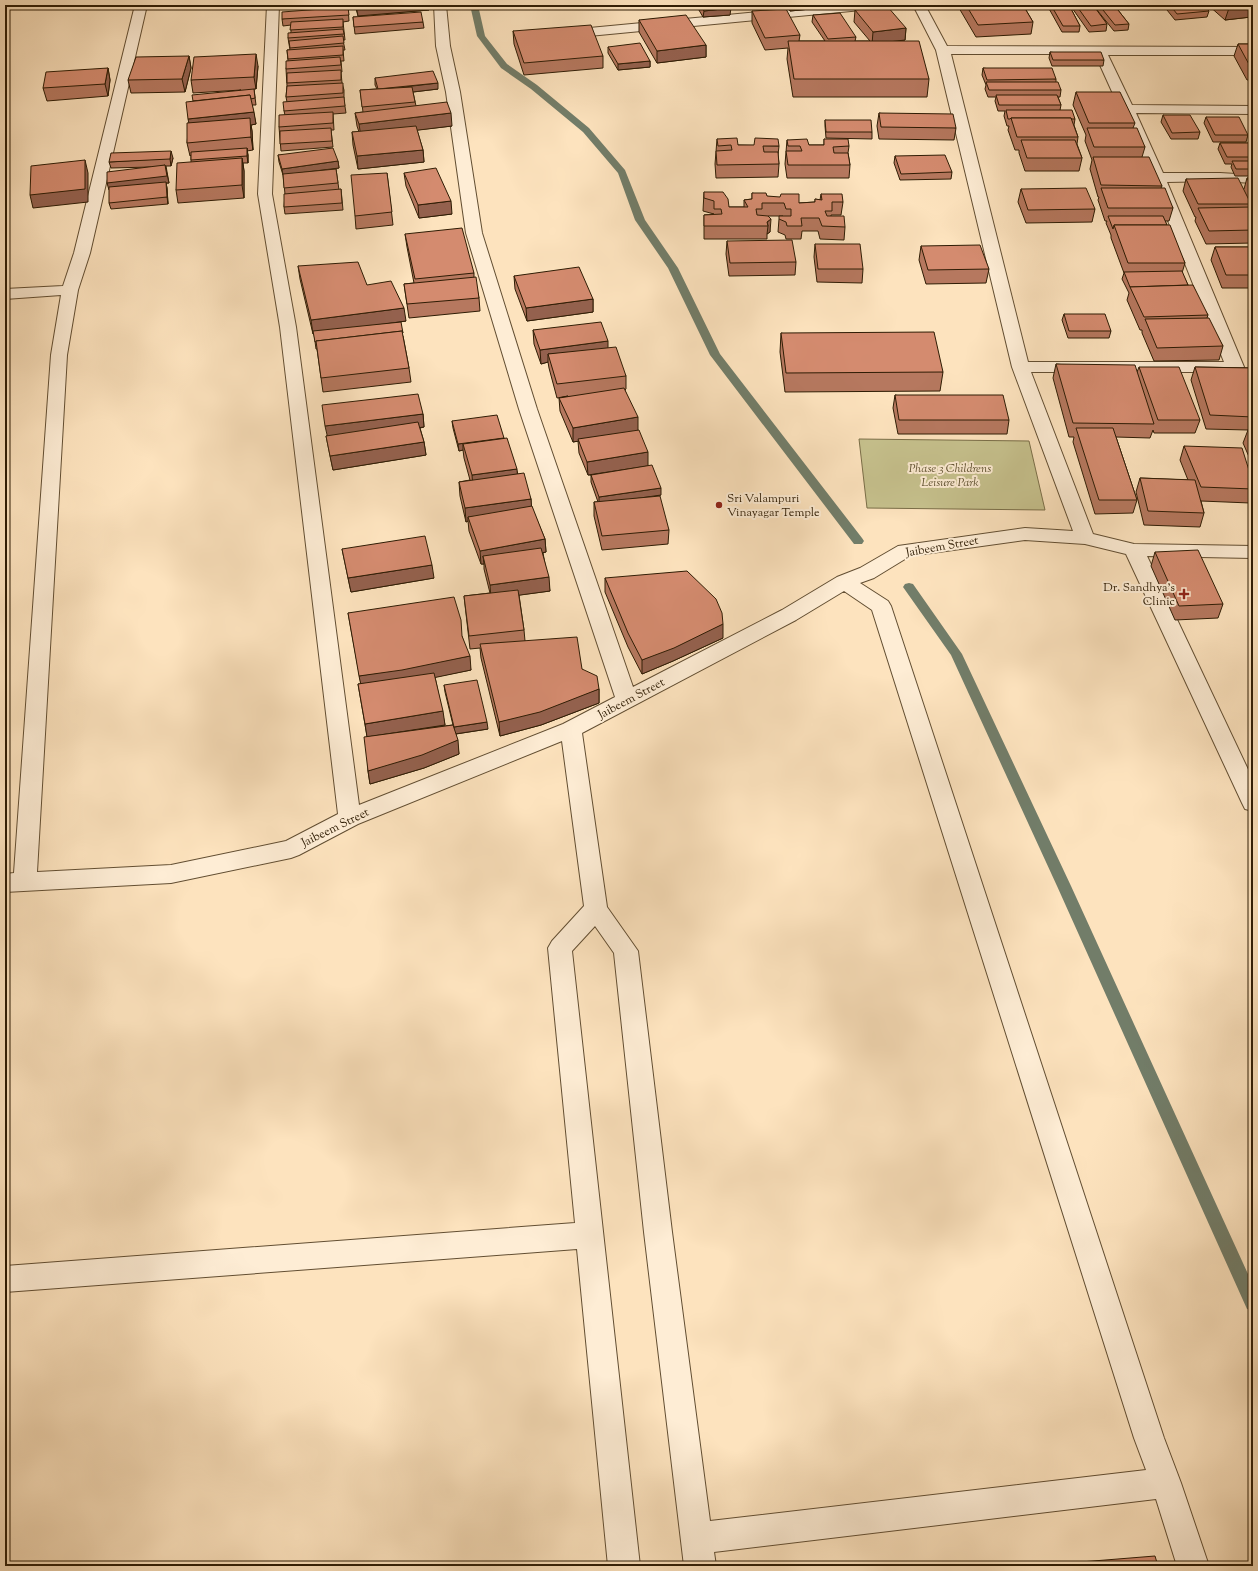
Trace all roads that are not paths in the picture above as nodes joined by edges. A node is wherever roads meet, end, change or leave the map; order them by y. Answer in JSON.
{"nodes":[{"id":1,"x":141,"y":5,"type":"edge"},
{"id":2,"x":272,"y":5,"type":"edge"},
{"id":3,"x":440,"y":5,"type":"edge"},
{"id":4,"x":872,"y":5,"type":"edge"},
{"id":5,"x":919,"y":5,"type":"edge"},
{"id":6,"x":568,"y":34,"type":"edge"},
{"id":7,"x":944,"y":50,"type":"junction"},
{"id":8,"x":1100,"y":51,"type":"junction"},
{"id":9,"x":1253,"y":51,"type":"edge"},
{"id":10,"x":1127,"y":109,"type":"junction"},
{"id":11,"x":1253,"y":110,"type":"edge"},
{"id":12,"x":1158,"y":178,"type":"junction"},
{"id":13,"x":1253,"y":179,"type":"edge"},
{"id":14,"x":70,"y":290,"type":"junction"},
{"id":15,"x":5,"y":294,"type":"edge"},
{"id":16,"x":1021,"y":367,"type":"junction"},
{"id":17,"x":1235,"y":367,"type":"junction"},
{"id":18,"x":1253,"y":367,"type":"edge"},
{"id":19,"x":1085,"y":538,"type":"junction"},
{"id":20,"x":1134,"y":550,"type":"junction"},
{"id":21,"x":1253,"y":552,"type":"edge"},
{"id":22,"x":856,"y":577,"type":"junction"},
{"id":23,"x":627,"y":700,"type":"junction"},
{"id":24,"x":571,"y":729,"type":"junction"},
{"id":25,"x":1253,"y":803,"type":"edge"},
{"id":26,"x":350,"y":818,"type":"junction"},
{"id":27,"x":15,"y":882,"type":"edge"},
{"id":28,"x":596,"y":909,"type":"junction"},
{"id":29,"x":590,"y":1235,"type":"junction"},
{"id":30,"x":5,"y":1279,"type":"edge"},
{"id":31,"x":1166,"y":1483,"type":"junction"},
{"id":32,"x":697,"y":1538,"type":"junction"},
{"id":33,"x":624,"y":1566,"type":"edge"},
{"id":34,"x":700,"y":1566,"type":"edge"},
{"id":35,"x":1192,"y":1566,"type":"edge"}],
"edges":[{"from":1,"to":14,"type":"street"},
{"from":2,"to":26,"type":"street"},
{"from":3,"to":23,"type":"street"},
{"from":4,"to":6,"type":"street"},
{"from":5,"to":7,"type":"street"},
{"from":7,"to":8,"type":"street"},
{"from":7,"to":16,"type":"street"},
{"from":8,"to":9,"type":"street"},
{"from":8,"to":10,"type":"street"},
{"from":10,"to":11,"type":"street"},
{"from":10,"to":12,"type":"street"},
{"from":12,"to":13,"type":"street"},
{"from":12,"to":17,"type":"street"},
{"from":14,"to":15,"type":"street"},
{"from":14,"to":27,"type":"street"},
{"from":16,"to":17,"type":"street"},
{"from":16,"to":19,"type":"street"},
{"from":17,"to":18,"type":"street"},
{"from":19,"to":20,"type":"street","name":"Jaibeem Street"},
{"from":19,"to":22,"type":"street","name":"Jaibeem Street"},
{"from":20,"to":21,"type":"street","name":"Jaibeem Street"},
{"from":20,"to":25,"type":"street"},
{"from":22,"to":23,"type":"street","name":"Jaibeem Street"},
{"from":22,"to":31,"type":"street"},
{"from":23,"to":24,"type":"street","name":"Jaibeem Street"},
{"from":24,"to":26,"type":"street","name":"Jaibeem Street"},
{"from":24,"to":28,"type":"street"},
{"from":26,"to":27,"type":"street","name":"Jaibeem Street"},
{"from":28,"to":29,"type":"street"},
{"from":28,"to":32,"type":"street"},
{"from":29,"to":30,"type":"street"},
{"from":29,"to":33,"type":"street"},
{"from":31,"to":32,"type":"street"},
{"from":31,"to":35,"type":"street"},
{"from":32,"to":34,"type":"street"}]}
